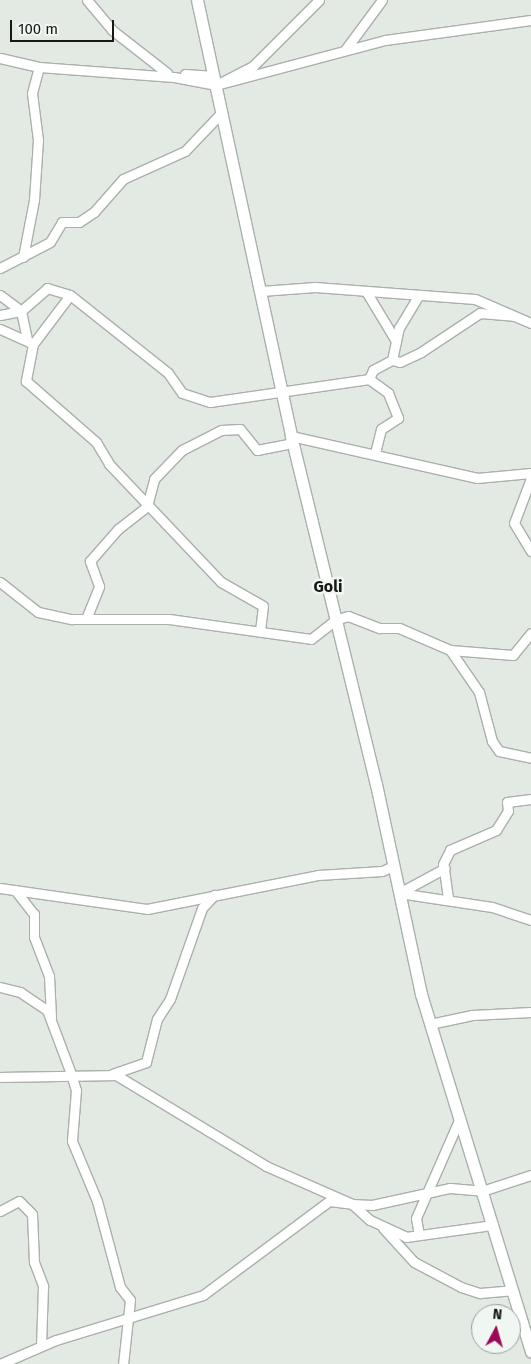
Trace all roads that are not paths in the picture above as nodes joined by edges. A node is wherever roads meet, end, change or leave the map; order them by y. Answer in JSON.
{"nodes":[{"id":1,"x":87,"y":0,"type":"edge"},
{"id":2,"x":197,"y":0,"type":"edge"},
{"id":3,"x":318,"y":0,"type":"edge"},
{"id":4,"x":382,"y":0,"type":"edge"},
{"id":5,"x":531,"y":13,"type":"edge"},
{"id":6,"x":528,"y":21,"type":"edge"},
{"id":7,"x":345,"y":50,"type":"junction"},
{"id":8,"x":0,"y":58,"type":"edge"},
{"id":9,"x":39,"y":67,"type":"junction"},
{"id":10,"x":215,"y":80,"type":"junction"},
{"id":11,"x":222,"y":112,"type":"junction"},
{"id":12,"x":23,"y":257,"type":"junction"},
{"id":13,"x":0,"y":268,"type":"edge"},
{"id":14,"x":261,"y":291,"type":"junction"},
{"id":15,"x":367,"y":293,"type":"junction"},
{"id":16,"x":0,"y":295,"type":"edge"},
{"id":17,"x":70,"y":295,"type":"junction"},
{"id":18,"x":418,"y":296,"type":"junction"},
{"id":19,"x":21,"y":311,"type":"junction"},
{"id":20,"x":0,"y":315,"type":"edge"},
{"id":21,"x":518,"y":315,"type":"junction"},
{"id":22,"x":531,"y":323,"type":"edge"},
{"id":23,"x":0,"y":329,"type":"edge"},
{"id":24,"x":30,"y":341,"type":"junction"},
{"id":25,"x":396,"y":341,"type":"junction"},
{"id":26,"x":392,"y":360,"type":"junction"},
{"id":27,"x":368,"y":378,"type":"junction"},
{"id":28,"x":282,"y":393,"type":"junction"},
{"id":29,"x":292,"y":439,"type":"junction"},
{"id":30,"x":375,"y":453,"type":"junction"},
{"id":31,"x":531,"y":473,"type":"edge"},
{"id":32,"x":531,"y":478,"type":"edge"},
{"id":33,"x":149,"y":502,"type":"junction"},
{"id":34,"x":531,"y":551,"type":"edge"},
{"id":35,"x":0,"y":582,"type":"edge"},
{"id":36,"x":86,"y":619,"type":"junction"},
{"id":37,"x":335,"y":620,"type":"junction"},
{"id":38,"x":260,"y":630,"type":"junction"},
{"id":39,"x":531,"y":633,"type":"edge"},
{"id":40,"x":450,"y":650,"type":"junction"},
{"id":41,"x":531,"y":758,"type":"edge"},
{"id":42,"x":531,"y":799,"type":"edge"},
{"id":43,"x":393,"y":866,"type":"junction"},
{"id":44,"x":445,"y":868,"type":"junction"},
{"id":45,"x":0,"y":888,"type":"edge"},
{"id":46,"x":15,"y":890,"type":"junction"},
{"id":47,"x":399,"y":893,"type":"junction"},
{"id":48,"x":214,"y":895,"type":"junction"},
{"id":49,"x":448,"y":898,"type":"junction"},
{"id":50,"x":531,"y":920,"type":"edge"},
{"id":51,"x":0,"y":987,"type":"edge"},
{"id":52,"x":531,"y":1012,"type":"edge"},
{"id":53,"x":51,"y":1019,"type":"junction"},
{"id":54,"x":430,"y":1024,"type":"junction"},
{"id":55,"x":72,"y":1074,"type":"junction"},
{"id":56,"x":111,"y":1074,"type":"junction"},
{"id":57,"x":0,"y":1077,"type":"edge"},
{"id":58,"x":460,"y":1118,"type":"junction"},
{"id":59,"x":531,"y":1175,"type":"edge"},
{"id":60,"x":482,"y":1191,"type":"junction"},
{"id":61,"x":426,"y":1192,"type":"junction"},
{"id":62,"x":352,"y":1204,"type":"junction"},
{"id":63,"x":0,"y":1211,"type":"edge"},
{"id":64,"x":382,"y":1226,"type":"junction"},
{"id":65,"x":493,"y":1226,"type":"junction"},
{"id":66,"x":419,"y":1235,"type":"junction"},
{"id":67,"x":512,"y":1290,"type":"junction"},
{"id":68,"x":126,"y":1318,"type":"junction"},
{"id":69,"x":528,"y":1330,"type":"edge"},
{"id":70,"x":41,"y":1346,"type":"junction"},
{"id":71,"x":531,"y":1351,"type":"edge"},
{"id":72,"x":0,"y":1364,"type":"edge"},
{"id":73,"x":123,"y":1364,"type":"edge"}],
"edges":[{"from":1,"to":10,"type":"street"},
{"from":2,"to":10,"type":"main road"},
{"from":3,"to":10,"type":"street"},
{"from":4,"to":7,"type":"street"},
{"from":5,"to":6,"type":"street"},
{"from":6,"to":7,"type":"street"},
{"from":7,"to":10,"type":"street"},
{"from":8,"to":9,"type":"street"},
{"from":9,"to":10,"type":"street"},
{"from":9,"to":12,"type":"street"},
{"from":10,"to":11,"type":"main road"},
{"from":11,"to":12,"type":"street"},
{"from":11,"to":14,"type":"main road"},
{"from":12,"to":13,"type":"street"},
{"from":14,"to":15,"type":"street"},
{"from":14,"to":28,"type":"main road"},
{"from":15,"to":18,"type":"street"},
{"from":15,"to":25,"type":"street"},
{"from":16,"to":19,"type":"street"},
{"from":17,"to":19,"type":"street"},
{"from":17,"to":24,"type":"street"},
{"from":17,"to":28,"type":"street"},
{"from":18,"to":21,"type":"street"},
{"from":18,"to":25,"type":"street"},
{"from":19,"to":20,"type":"street"},
{"from":19,"to":24,"type":"street"},
{"from":21,"to":22,"type":"street"},
{"from":21,"to":26,"type":"street"},
{"from":23,"to":24,"type":"street"},
{"from":24,"to":33,"type":"street"},
{"from":25,"to":26,"type":"street"},
{"from":26,"to":27,"type":"street"},
{"from":27,"to":28,"type":"street"},
{"from":27,"to":30,"type":"street"},
{"from":28,"to":29,"type":"main road"},
{"from":29,"to":30,"type":"street"},
{"from":29,"to":33,"type":"street"},
{"from":29,"to":37,"type":"main road"},
{"from":30,"to":31,"type":"street"},
{"from":32,"to":34,"type":"street"},
{"from":33,"to":36,"type":"street"},
{"from":33,"to":38,"type":"street"},
{"from":35,"to":36,"type":"street"},
{"from":36,"to":38,"type":"street"},
{"from":37,"to":38,"type":"street"},
{"from":37,"to":40,"type":"street"},
{"from":37,"to":43,"type":"main road"},
{"from":39,"to":40,"type":"street"},
{"from":40,"to":41,"type":"street"},
{"from":42,"to":44,"type":"street"},
{"from":43,"to":47,"type":"main road"},
{"from":43,"to":48,"type":"street"},
{"from":44,"to":47,"type":"street"},
{"from":44,"to":49,"type":"street"},
{"from":45,"to":46,"type":"street"},
{"from":46,"to":48,"type":"street"},
{"from":46,"to":53,"type":"street"},
{"from":47,"to":49,"type":"street"},
{"from":47,"to":54,"type":"main road"},
{"from":48,"to":56,"type":"street"},
{"from":49,"to":50,"type":"street"},
{"from":51,"to":53,"type":"street"},
{"from":52,"to":54,"type":"street"},
{"from":53,"to":55,"type":"street"},
{"from":54,"to":58,"type":"main road"},
{"from":55,"to":56,"type":"street"},
{"from":55,"to":57,"type":"street"},
{"from":55,"to":68,"type":"street"},
{"from":56,"to":62,"type":"street"},
{"from":58,"to":60,"type":"main road"},
{"from":58,"to":61,"type":"street"},
{"from":59,"to":60,"type":"street"},
{"from":60,"to":61,"type":"street"},
{"from":60,"to":65,"type":"main road"},
{"from":61,"to":62,"type":"street"},
{"from":61,"to":66,"type":"street"},
{"from":62,"to":64,"type":"street"},
{"from":62,"to":68,"type":"street"},
{"from":63,"to":70,"type":"street"},
{"from":64,"to":66,"type":"street"},
{"from":64,"to":67,"type":"street"},
{"from":65,"to":66,"type":"street"},
{"from":65,"to":67,"type":"main road"},
{"from":67,"to":69,"type":"main road"},
{"from":68,"to":70,"type":"street"},
{"from":68,"to":73,"type":"street"},
{"from":69,"to":71,"type":"main road"},
{"from":70,"to":72,"type":"street"}]}
